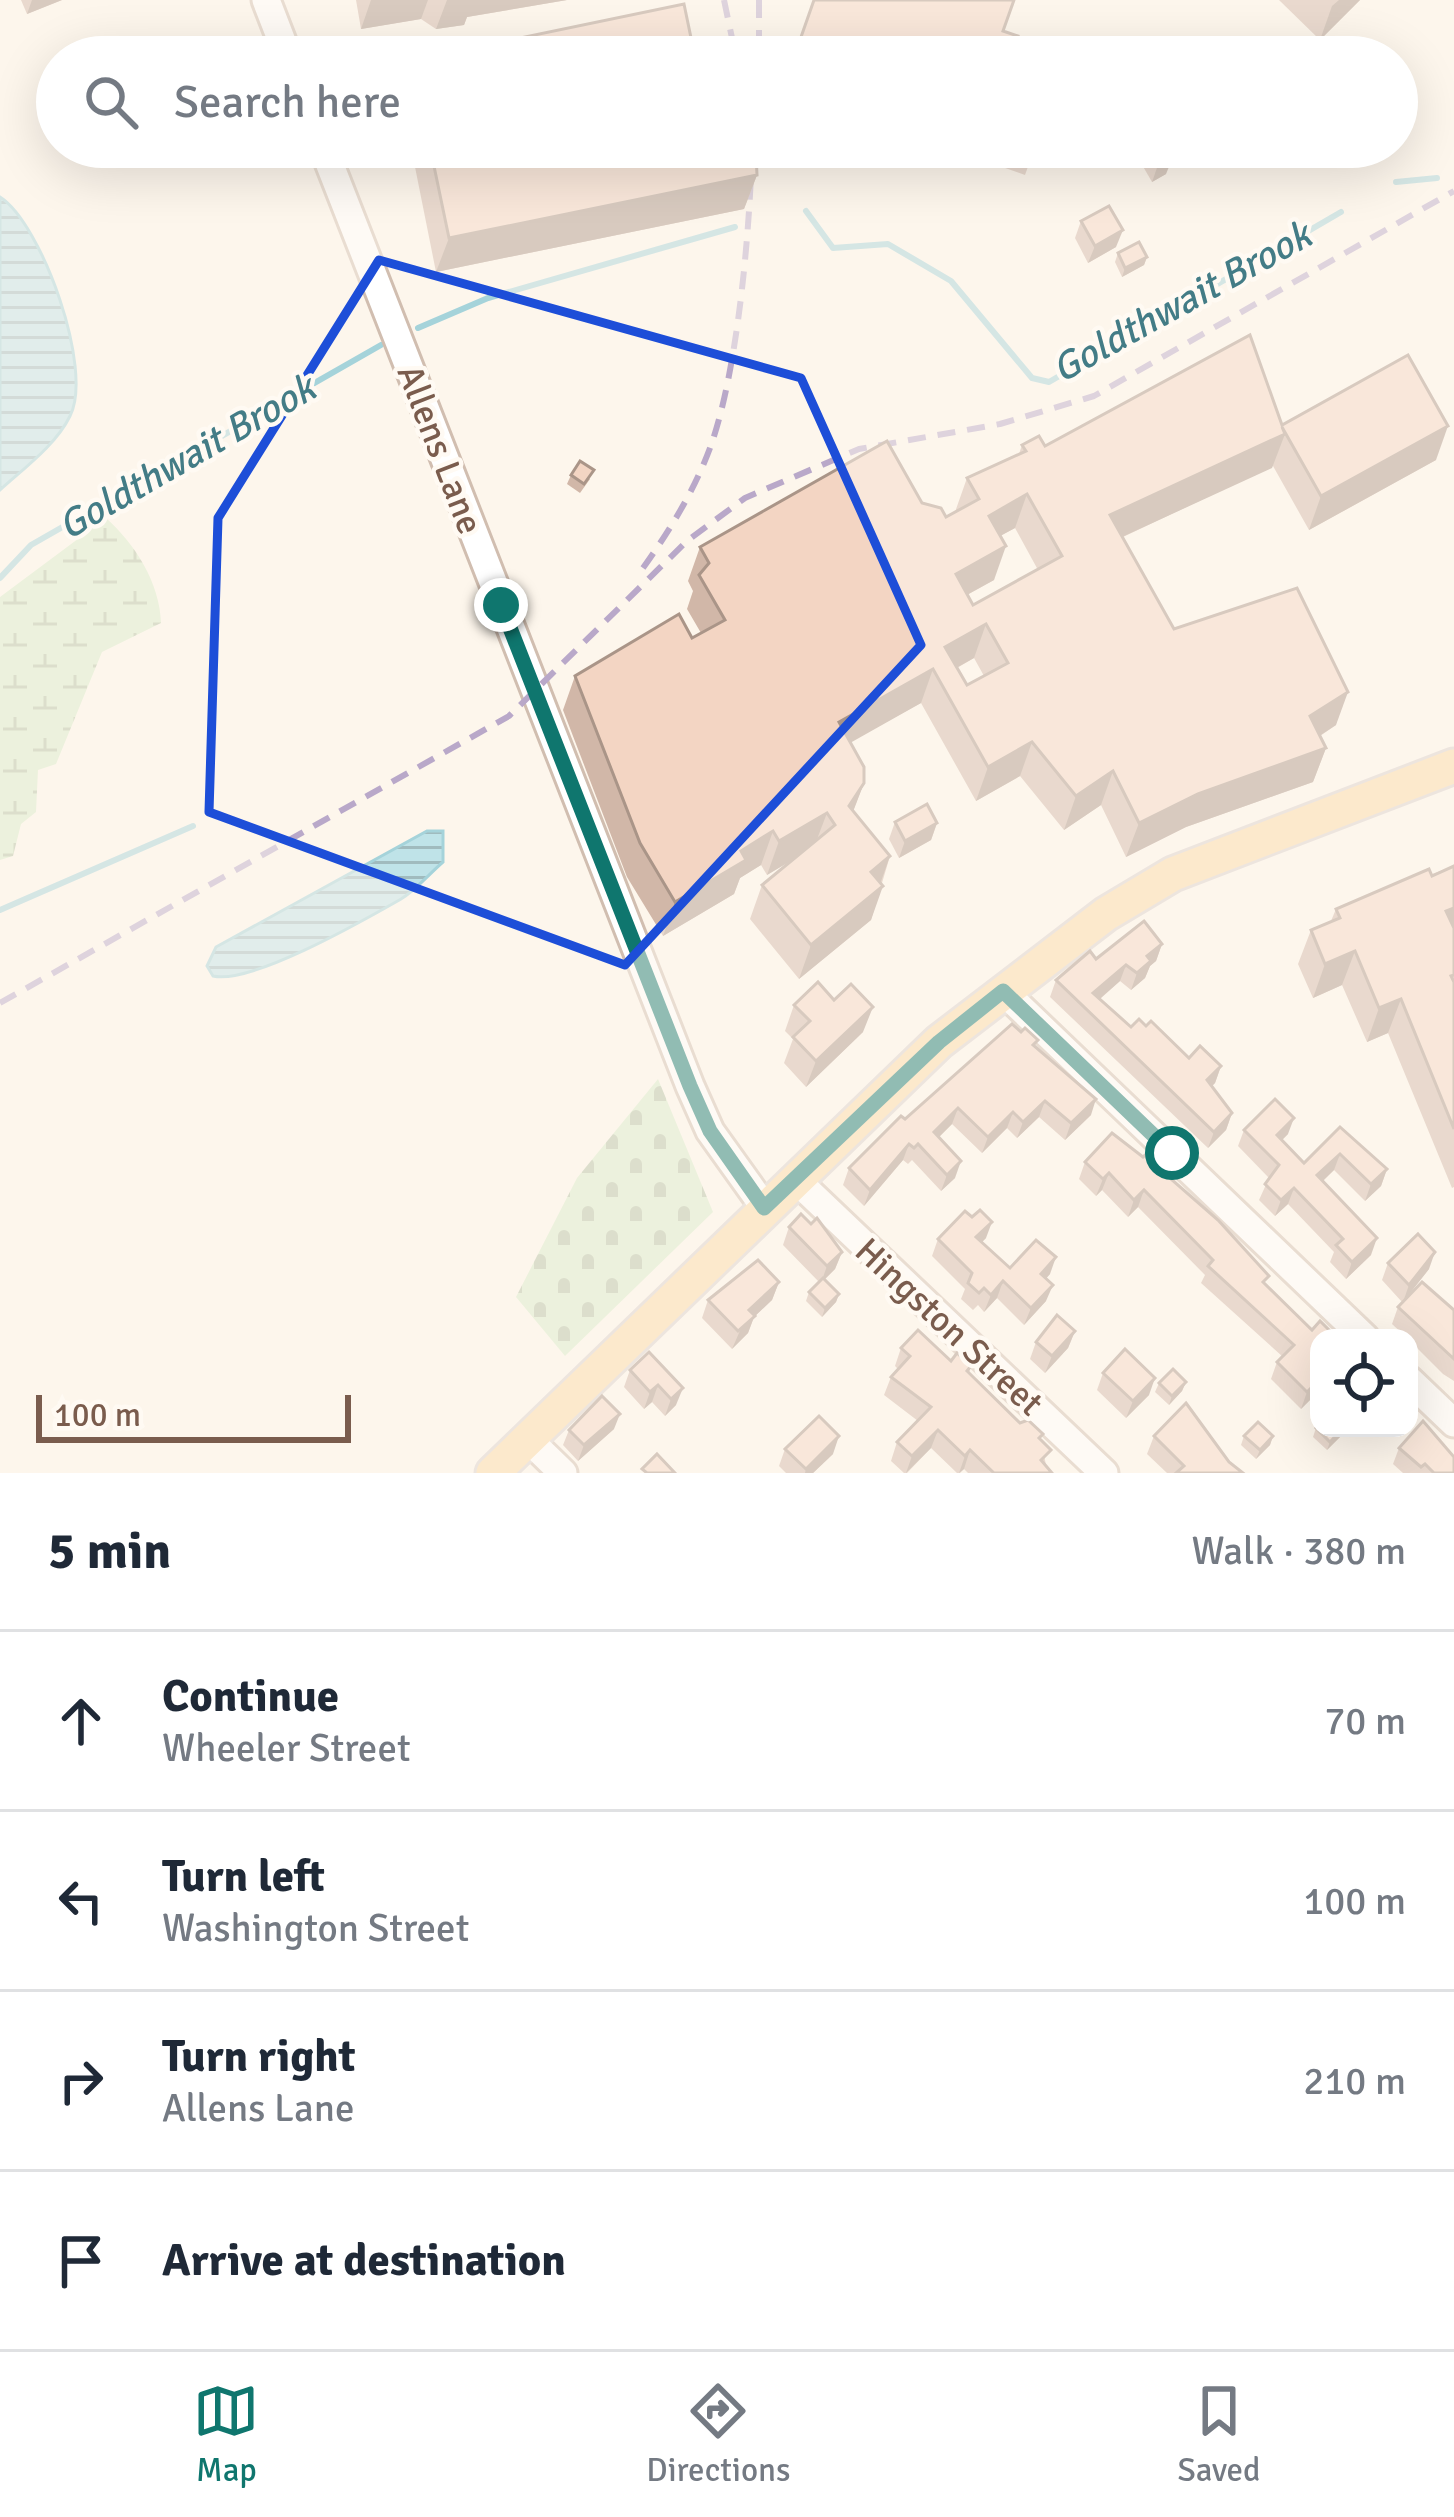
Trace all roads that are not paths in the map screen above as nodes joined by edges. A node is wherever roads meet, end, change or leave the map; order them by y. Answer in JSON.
{"nodes":[{"id":1,"x":266,"y":0,"type":"edge"},
{"id":2,"x":281,"y":36,"type":"edge"},
{"id":3,"x":331,"y":168,"type":"edge"},
{"id":4,"x":1454,"y":766,"type":"edge"},
{"id":5,"x":1003,"y":991,"type":"junction"},
{"id":6,"x":795,"y":1180,"type":"junction"},
{"id":7,"x":764,"y":1208,"type":"junction"},
{"id":8,"x":1356,"y":1329,"type":"edge"},
{"id":9,"x":1418,"y":1389,"type":"edge"},
{"id":10,"x":1454,"y":1424,"type":"edge"},
{"id":11,"x":528,"y":1439,"type":"junction"},
{"id":12,"x":494,"y":1473,"type":"edge"},
{"id":13,"x":563,"y":1473,"type":"edge"},
{"id":14,"x":1104,"y":1473,"type":"edge"}],
"edges":[{"from":1,"to":2,"type":"street"},
{"from":3,"to":7,"type":"street","name":"Allens Lane"},
{"from":4,"to":5,"type":"main road"},
{"from":5,"to":6,"type":"main road"},
{"from":5,"to":8,"type":"street"},
{"from":6,"to":7,"type":"main road"},
{"from":6,"to":14,"type":"street","name":"Hingston Street"},
{"from":7,"to":11,"type":"main road"},
{"from":9,"to":10,"type":"street"},
{"from":11,"to":12,"type":"main road"},
{"from":11,"to":13,"type":"street"}]}
